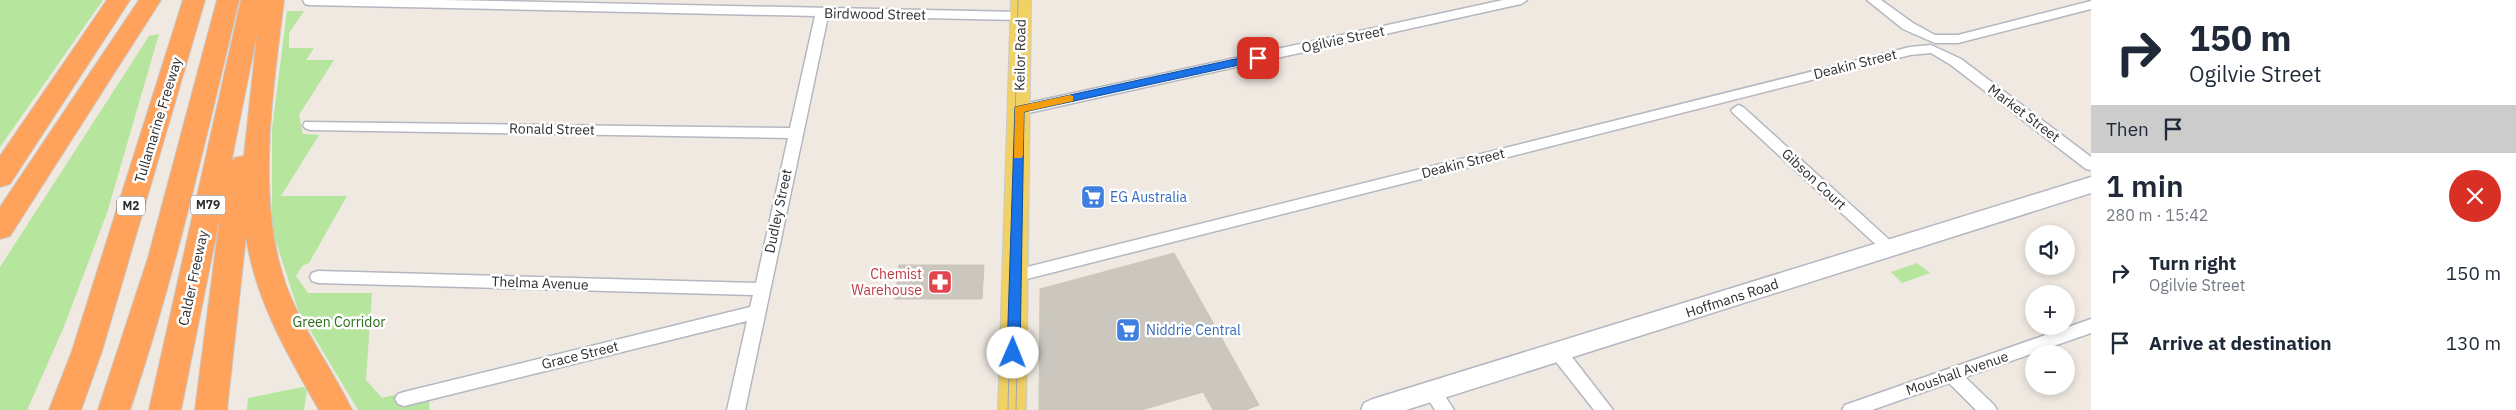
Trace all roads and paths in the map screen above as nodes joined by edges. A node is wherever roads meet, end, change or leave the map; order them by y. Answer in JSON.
{"nodes":[{"id":1,"x":119,"y":0,"type":"edge"},
{"id":2,"x":136,"y":0,"type":"edge"},
{"id":3,"x":150,"y":0,"type":"edge"},
{"id":4,"x":194,"y":0,"type":"edge"},
{"id":5,"x":228,"y":0,"type":"edge"},
{"id":6,"x":252,"y":0,"type":"edge"},
{"id":7,"x":273,"y":0,"type":"edge"},
{"id":8,"x":1522,"y":0,"type":"edge"},
{"id":9,"x":1873,"y":0,"type":"edge"},
{"id":10,"x":309,"y":1,"type":"edge"},
{"id":11,"x":2091,"y":5,"type":"edge"},
{"id":12,"x":1021,"y":8,"type":"edge"},
{"id":13,"x":822,"y":13,"type":"junction"},
{"id":14,"x":1931,"y":45,"type":"junction"},
{"id":15,"x":264,"y":66,"type":"junction"},
{"id":16,"x":1019,"y":110,"type":"junction"},
{"id":17,"x":1738,"y":110,"type":"dead end"},
{"id":18,"x":310,"y":125,"type":"dead end"},
{"id":19,"x":794,"y":133,"type":"junction"},
{"id":20,"x":2091,"y":164,"type":"edge"},
{"id":21,"x":0,"y":176,"type":"edge"},
{"id":22,"x":2091,"y":184,"type":"edge"},
{"id":23,"x":0,"y":201,"type":"edge"},
{"id":24,"x":0,"y":229,"type":"edge"},
{"id":25,"x":1889,"y":248,"type":"junction"},
{"id":26,"x":1015,"y":276,"type":"junction"},
{"id":27,"x":318,"y":277,"type":"dead end"},
{"id":28,"x":763,"y":289,"type":"junction"},
{"id":29,"x":756,"y":312,"type":"junction"},
{"id":30,"x":2091,"y":326,"type":"edge"},
{"id":31,"x":1559,"y":353,"type":"junction"},
{"id":32,"x":1951,"y":374,"type":"junction"},
{"id":33,"x":404,"y":399,"type":"dead end"},
{"id":34,"x":1439,"y":401,"type":"edge"},
{"id":35,"x":65,"y":410,"type":"edge"},
{"id":36,"x":114,"y":410,"type":"edge"},
{"id":37,"x":165,"y":410,"type":"edge"},
{"id":38,"x":211,"y":410,"type":"edge"},
{"id":39,"x":336,"y":410,"type":"edge"},
{"id":40,"x":736,"y":410,"type":"edge"},
{"id":41,"x":1012,"y":410,"type":"edge"},
{"id":42,"x":1373,"y":410,"type":"edge"},
{"id":43,"x":1604,"y":410,"type":"edge"},
{"id":44,"x":1851,"y":410,"type":"edge"},
{"id":45,"x":1988,"y":410,"type":"edge"}],
"edges":[{"from":1,"to":21,"type":"highway"},
{"from":2,"to":23,"type":"highway"},
{"from":3,"to":24,"type":"highway"},
{"from":4,"to":35,"type":"highway","name":"Tullamarine Freeway","number":"M2"},
{"from":5,"to":36,"type":"highway"},
{"from":6,"to":37,"type":"highway","name":"Calder Freeway","number":"M79"},
{"from":7,"to":15,"type":"highway"},
{"from":8,"to":16,"type":"street","name":"Ogilvie Street"},
{"from":9,"to":14,"type":"street","name":"Market Street"},
{"from":10,"to":13,"type":"street","name":"Birdwood Street"},
{"from":11,"to":14,"type":"street","name":"Deakin Street"},
{"from":12,"to":13,"type":"street","name":"Birdwood Street"},
{"from":12,"to":16,"type":"main road","name":"Keilor Road"},
{"from":13,"to":19,"type":"street","name":"Dudley Street"},
{"from":14,"to":20,"type":"street","name":"Market Street"},
{"from":14,"to":26,"type":"street","name":"Deakin Street"},
{"from":15,"to":38,"type":"highway"},
{"from":15,"to":39,"type":"highway"},
{"from":16,"to":26,"type":"main road","name":"Keilor Road"},
{"from":17,"to":25,"type":"street","name":"Gibson Court"},
{"from":18,"to":19,"type":"street","name":"Ronald Street"},
{"from":19,"to":28,"type":"street","name":"Dudley Street"},
{"from":22,"to":25,"type":"main road","name":"Hoffmans Road"},
{"from":25,"to":31,"type":"main road","name":"Hoffmans Road"},
{"from":26,"to":41,"type":"main road","name":"Keilor Road"},
{"from":27,"to":28,"type":"street","name":"Thelma Avenue"},
{"from":28,"to":29,"type":"street","name":"Dudley Street"},
{"from":29,"to":33,"type":"street","name":"Grace Street"},
{"from":29,"to":40,"type":"street","name":"Dudley Street"},
{"from":30,"to":32,"type":"street","name":"Moushall Avenue"},
{"from":31,"to":34,"type":"main road","name":"Hoffmans Road"},
{"from":31,"to":43,"type":"street"},
{"from":32,"to":44,"type":"street","name":"Moushall Avenue"},
{"from":32,"to":45,"type":"street"},
{"from":34,"to":42,"type":"main road","name":"Hoffmans Road"}]}
